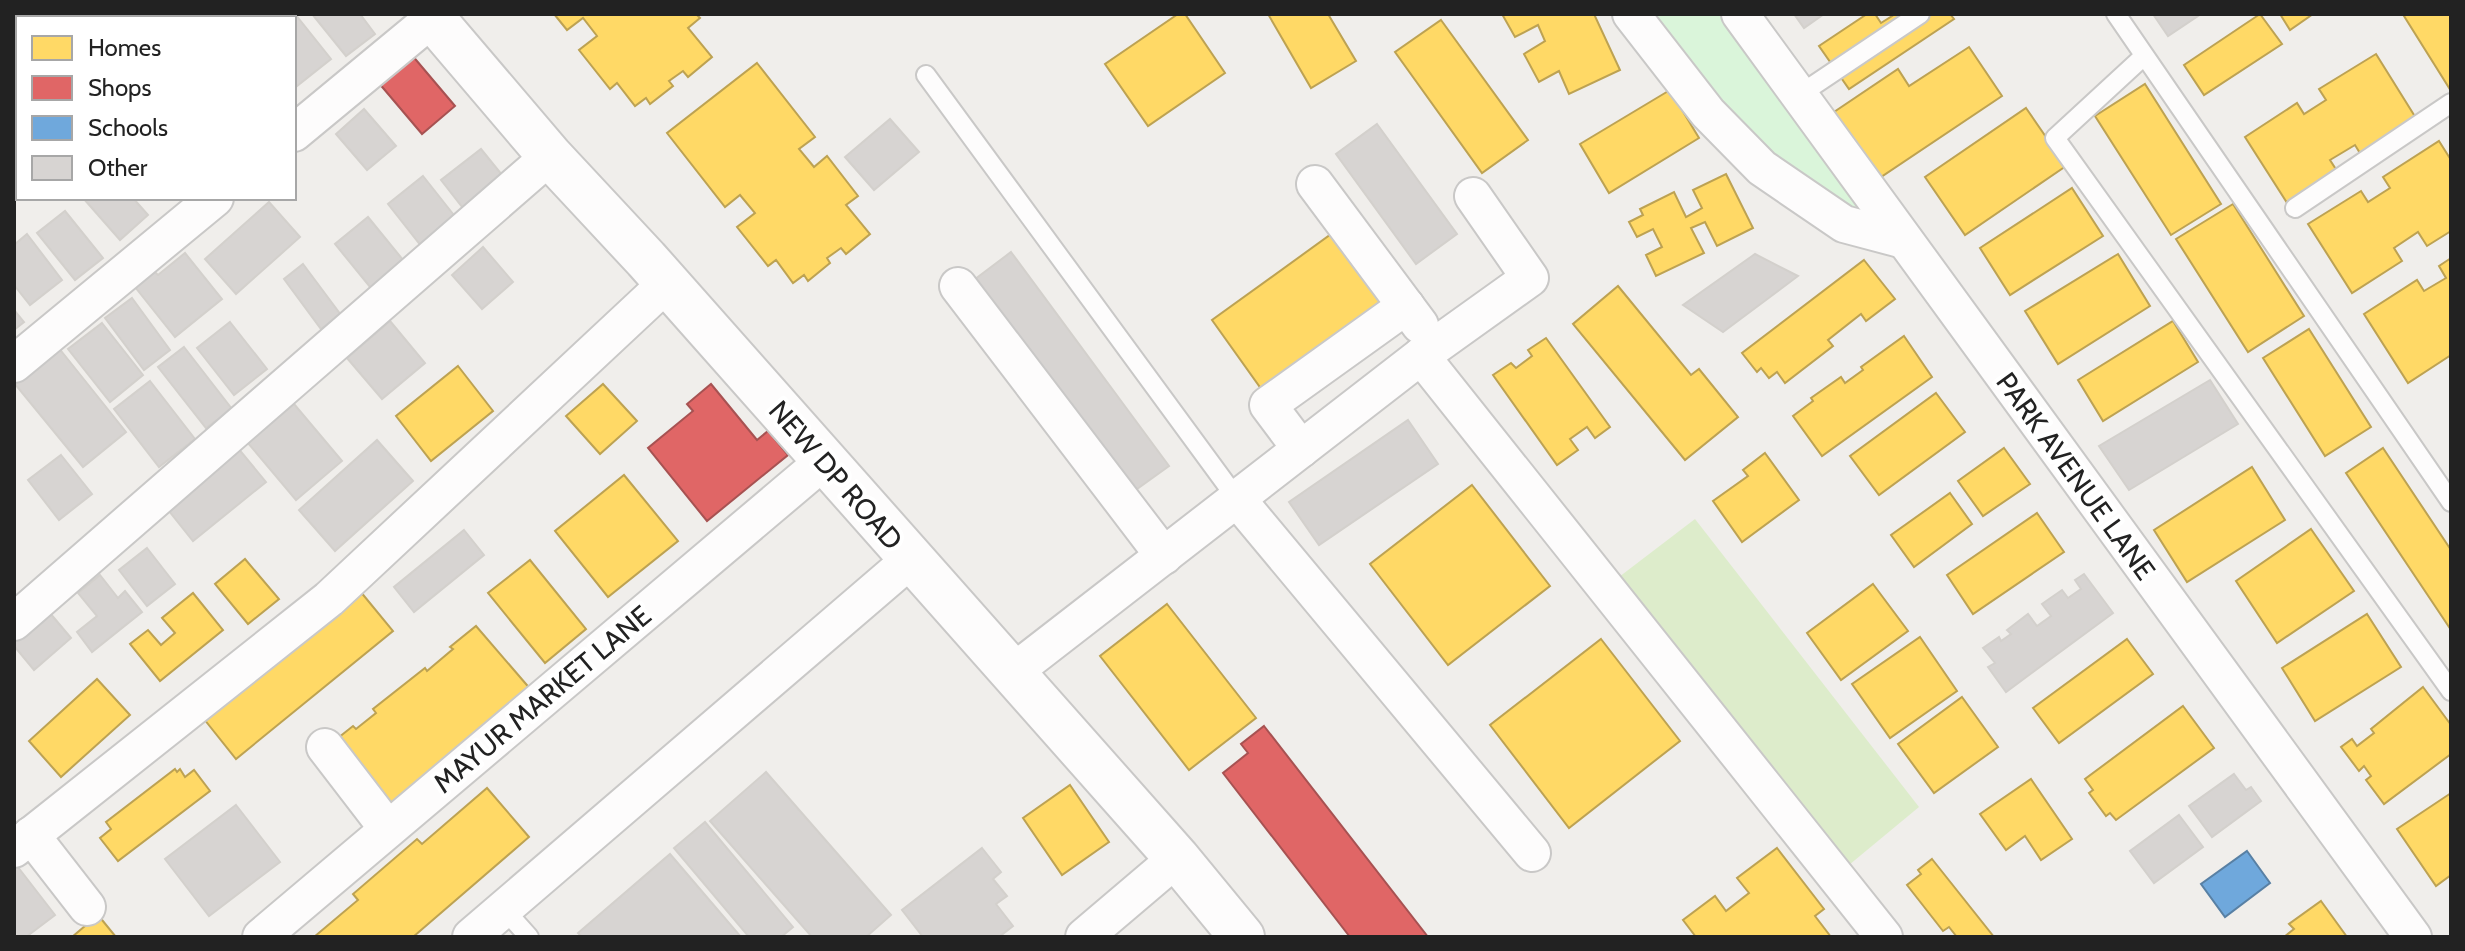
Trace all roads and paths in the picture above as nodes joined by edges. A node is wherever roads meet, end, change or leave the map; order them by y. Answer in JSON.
{"nodes":[{"id":1,"x":1631,"y":14,"type":"edge"},
{"id":2,"x":1740,"y":14,"type":"edge"},
{"id":3,"x":1920,"y":14,"type":"edge"},
{"id":4,"x":2116,"y":14,"type":"edge"},
{"id":5,"x":433,"y":15,"type":"edge"},
{"id":6,"x":2144,"y":56,"type":"junction"},
{"id":7,"x":926,"y":75,"type":"dead end"},
{"id":8,"x":1799,"y":95,"type":"junction"},
{"id":9,"x":2451,"y":103,"type":"edge"},
{"id":10,"x":296,"y":131,"type":"edge"},
{"id":11,"x":550,"y":156,"type":"junction"},
{"id":12,"x":1315,"y":184,"type":"dead end"},
{"id":13,"x":1473,"y":196,"type":"dead end"},
{"id":14,"x":213,"y":200,"type":"edge"},
{"id":15,"x":2295,"y":208,"type":"dead end"},
{"id":16,"x":1904,"y":240,"type":"junction"},
{"id":17,"x":667,"y":283,"type":"junction"},
{"id":18,"x":958,"y":286,"type":"dead end"},
{"id":19,"x":1406,"y":306,"type":"junction"},
{"id":20,"x":1428,"y":351,"type":"junction"},
{"id":21,"x":14,"y":364,"type":"edge"},
{"id":22,"x":1301,"y":449,"type":"junction"},
{"id":23,"x":824,"y":461,"type":"junction"},
{"id":24,"x":1237,"y":499,"type":"junction"},
{"id":25,"x":2451,"y":502,"type":"edge"},
{"id":26,"x":1164,"y":556,"type":"junction"},
{"id":27,"x":910,"y":560,"type":"junction"},
{"id":28,"x":14,"y":622,"type":"edge"},
{"id":29,"x":1012,"y":673,"type":"junction"},
{"id":30,"x":2451,"y":691,"type":"edge"},
{"id":31,"x":325,"y":747,"type":"dead end"},
{"id":32,"x":388,"y":829,"type":"junction"},
{"id":33,"x":23,"y":842,"type":"edge"},
{"id":34,"x":1532,"y":853,"type":"dead end"},
{"id":35,"x":1177,"y":858,"type":"junction"},
{"id":36,"x":87,"y":907,"type":"dead end"},
{"id":37,"x":504,"y":909,"type":"junction"},
{"id":38,"x":261,"y":937,"type":"edge"},
{"id":39,"x":471,"y":937,"type":"edge"},
{"id":40,"x":529,"y":937,"type":"edge"},
{"id":41,"x":1084,"y":937,"type":"edge"},
{"id":42,"x":1242,"y":937,"type":"edge"},
{"id":43,"x":1884,"y":937,"type":"edge"},
{"id":44,"x":2413,"y":937,"type":"edge"}],
"edges":[{"from":1,"to":16,"type":"street"},
{"from":2,"to":8,"type":"street","name":"PARK AVENUE LANE"},
{"from":3,"to":8,"type":"lane"},
{"from":4,"to":6,"type":"lane"},
{"from":5,"to":10,"type":"street"},
{"from":5,"to":11,"type":"street","name":"NEW DP ROAD"},
{"from":6,"to":25,"type":"lane"},
{"from":6,"to":30,"type":"lane"},
{"from":7,"to":24,"type":"lane"},
{"from":8,"to":16,"type":"street","name":"PARK AVENUE LANE"},
{"from":9,"to":15,"type":"lane"},
{"from":11,"to":17,"type":"street","name":"NEW DP ROAD"},
{"from":11,"to":28,"type":"street"},
{"from":12,"to":19,"type":"street"},
{"from":13,"to":20,"type":"street"},
{"from":14,"to":21,"type":"street"},
{"from":16,"to":44,"type":"street","name":"PARK AVENUE LANE"},
{"from":17,"to":23,"type":"street","name":"NEW DP ROAD"},
{"from":17,"to":33,"type":"street"},
{"from":18,"to":26,"type":"street"},
{"from":19,"to":20,"type":"street"},
{"from":19,"to":22,"type":"street"},
{"from":20,"to":22,"type":"street"},
{"from":20,"to":43,"type":"street"},
{"from":22,"to":24,"type":"street"},
{"from":23,"to":27,"type":"street","name":"NEW DP ROAD"},
{"from":23,"to":32,"type":"street","name":"MAYUR MARKET LANE"},
{"from":24,"to":26,"type":"street"},
{"from":24,"to":34,"type":"street"},
{"from":26,"to":29,"type":"street"},
{"from":27,"to":29,"type":"street","name":"NEW DP ROAD"},
{"from":27,"to":37,"type":"street"},
{"from":29,"to":35,"type":"street","name":"NEW DP ROAD"},
{"from":31,"to":32,"type":"street"},
{"from":32,"to":38,"type":"street","name":"MAYUR MARKET LANE"},
{"from":33,"to":36,"type":"street"},
{"from":35,"to":41,"type":"street"},
{"from":35,"to":42,"type":"street","name":"NEW DP ROAD"},
{"from":37,"to":39,"type":"street"},
{"from":37,"to":40,"type":"lane"}]}
